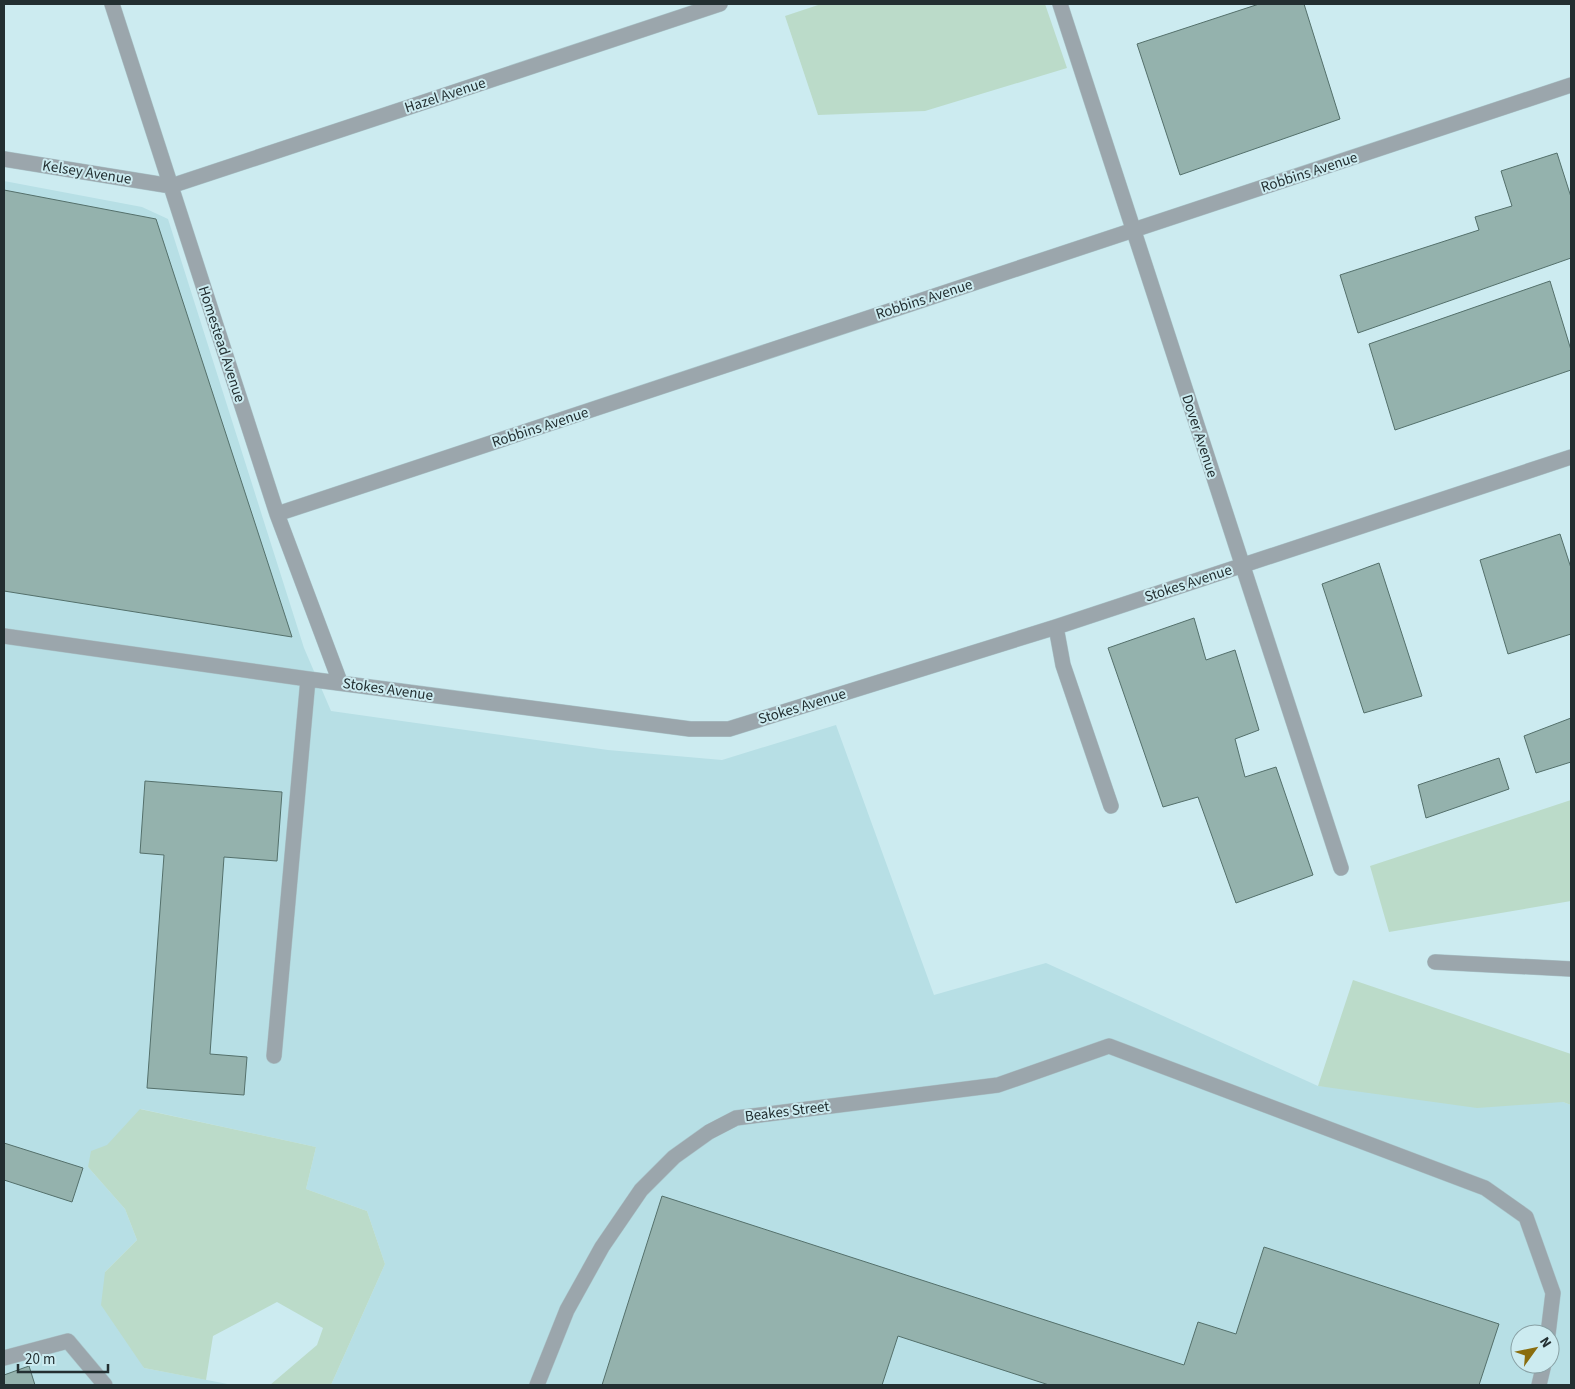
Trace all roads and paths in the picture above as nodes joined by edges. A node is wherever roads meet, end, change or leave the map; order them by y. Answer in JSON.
{"nodes":[{"id":1,"x":112,"y":4,"type":"edge"},
{"id":2,"x":720,"y":4,"type":"edge"},
{"id":3,"x":1060,"y":4,"type":"edge"},
{"id":4,"x":1571,"y":85,"type":"edge"},
{"id":5,"x":4,"y":159,"type":"edge"},
{"id":6,"x":171,"y":186,"type":"junction"},
{"id":7,"x":1134,"y":230,"type":"junction"},
{"id":8,"x":1571,"y":457,"type":"edge"},
{"id":9,"x":278,"y":514,"type":"junction"},
{"id":10,"x":1242,"y":566,"type":"junction"},
{"id":11,"x":1056,"y":627,"type":"junction"},
{"id":12,"x":4,"y":636,"type":"edge"},
{"id":13,"x":308,"y":679,"type":"junction"},
{"id":14,"x":340,"y":682,"type":"junction"},
{"id":15,"x":1111,"y":806,"type":"dead end"},
{"id":16,"x":1341,"y":868,"type":"dead end"},
{"id":17,"x":1435,"y":962,"type":"dead end"},
{"id":18,"x":1571,"y":969,"type":"edge"},
{"id":19,"x":274,"y":1056,"type":"dead end"},
{"id":20,"x":1549,"y":1324,"type":"edge"},
{"id":21,"x":4,"y":1358,"type":"edge"},
{"id":22,"x":104,"y":1385,"type":"edge"},
{"id":23,"x":537,"y":1385,"type":"edge"}],
"edges":[{"from":1,"to":6,"type":"street","name":"Homestead Avenue"},
{"from":2,"to":6,"type":"street","name":"Hazel Avenue"},
{"from":3,"to":7,"type":"street","name":"Dover Avenue"},
{"from":4,"to":7,"type":"street","name":"Robbins Avenue"},
{"from":5,"to":6,"type":"street","name":"Kelsey Avenue"},
{"from":6,"to":9,"type":"street","name":"Homestead Avenue"},
{"from":7,"to":9,"type":"street","name":"Robbins Avenue"},
{"from":7,"to":10,"type":"street","name":"Dover Avenue"},
{"from":8,"to":10,"type":"street","name":"Stokes Avenue"},
{"from":9,"to":14,"type":"street","name":"Homestead Avenue"},
{"from":10,"to":11,"type":"street","name":"Stokes Avenue"},
{"from":10,"to":16,"type":"street","name":"Dover Avenue"},
{"from":11,"to":14,"type":"street","name":"Stokes Avenue"},
{"from":11,"to":15,"type":"street"},
{"from":12,"to":13,"type":"street","name":"Stokes Avenue"},
{"from":13,"to":14,"type":"street","name":"Stokes Avenue"},
{"from":13,"to":19,"type":"street"},
{"from":17,"to":18,"type":"street"},
{"from":20,"to":23,"type":"street","name":"Beakes Street"},
{"from":21,"to":22,"type":"street"}]}
